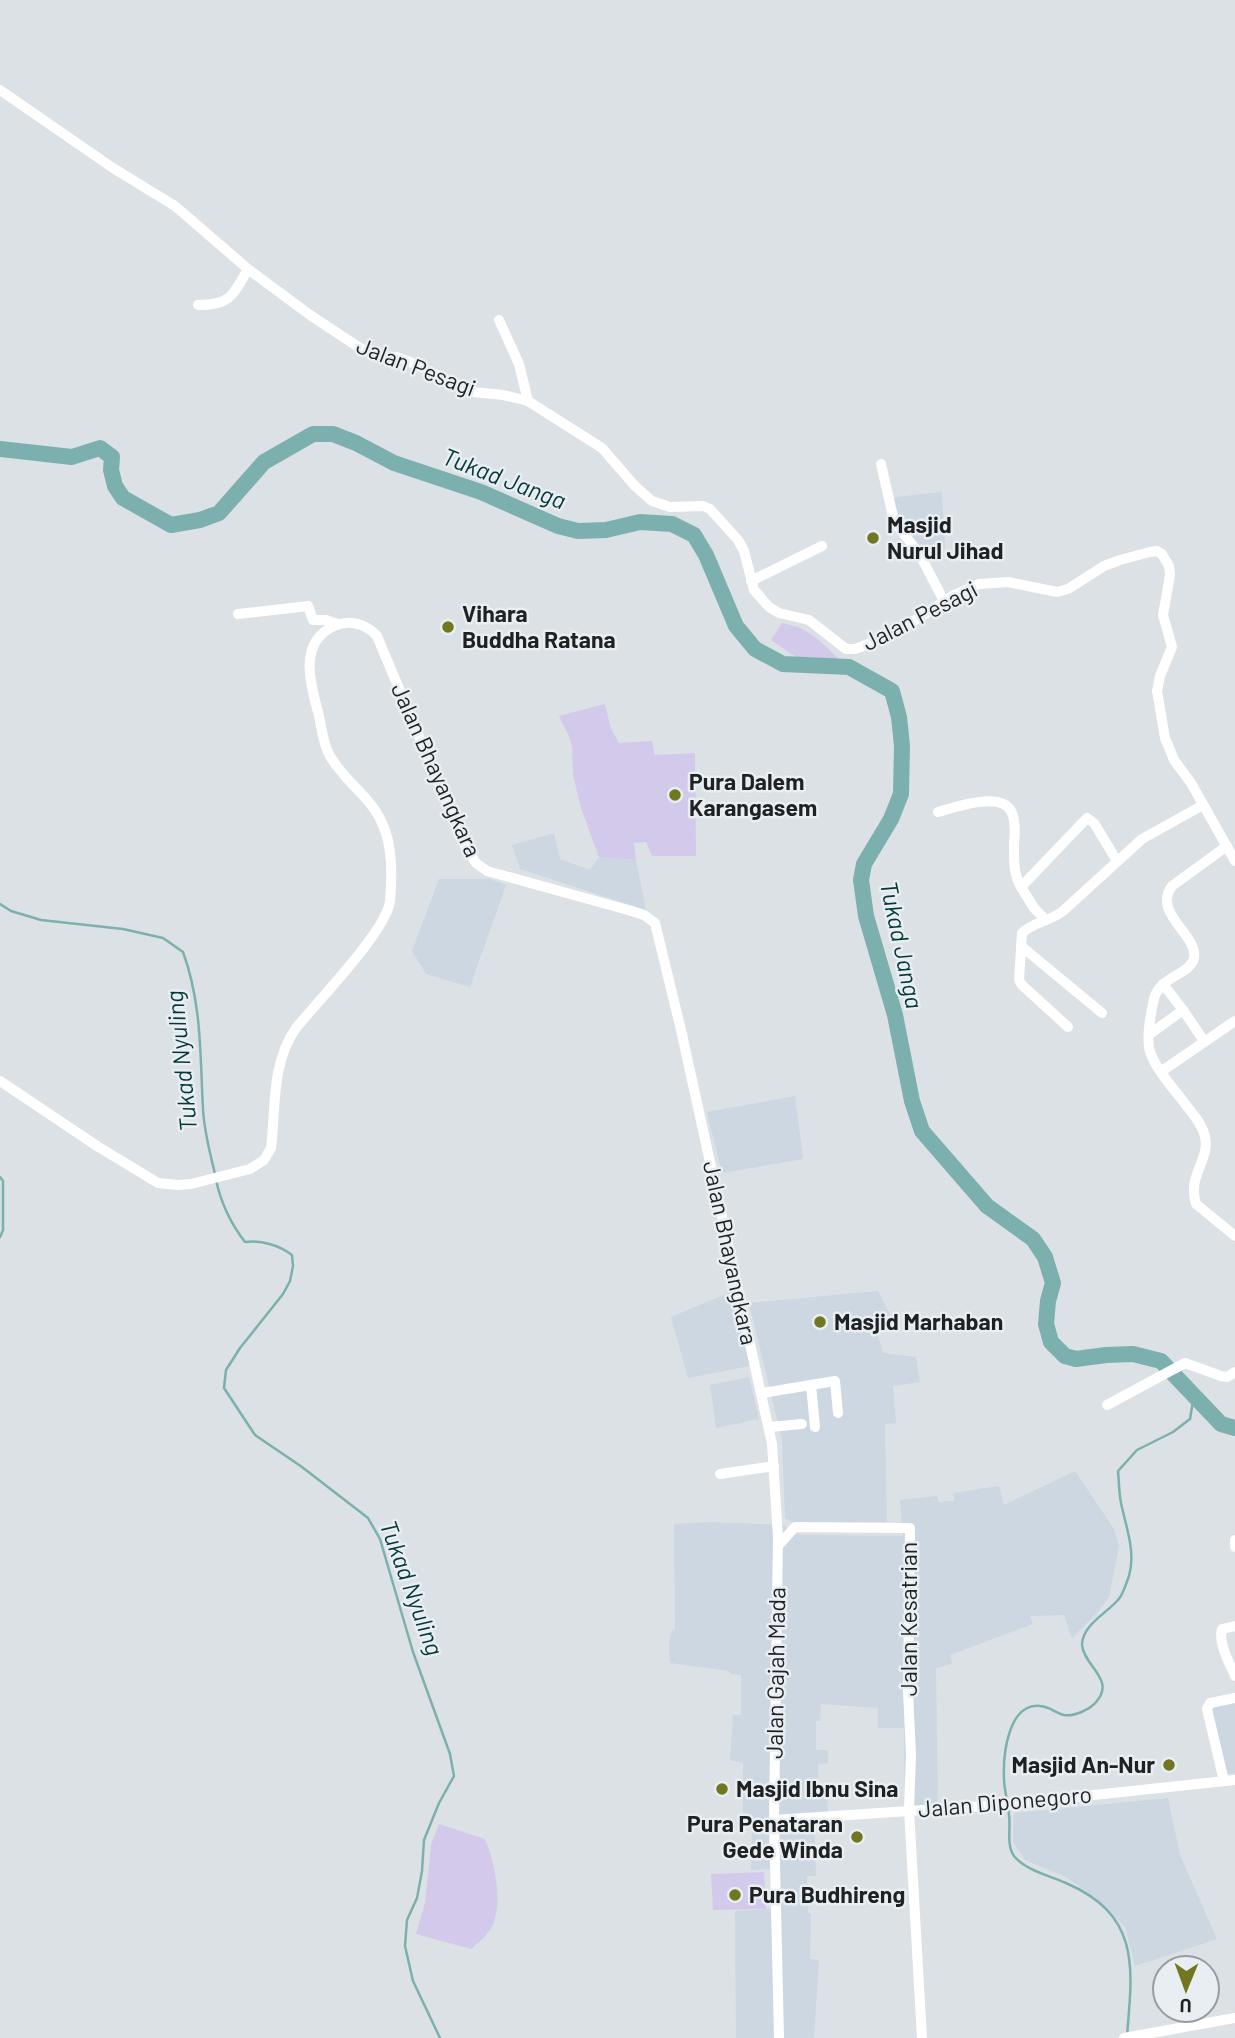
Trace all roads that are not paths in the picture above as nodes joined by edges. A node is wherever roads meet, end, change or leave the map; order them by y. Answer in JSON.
{"nodes":[{"id":1,"x":0,"y":90,"type":"edge"},
{"id":2,"x":248,"y":269,"type":"junction"},
{"id":3,"x":198,"y":305,"type":"dead end"},
{"id":4,"x":499,"y":320,"type":"dead end"},
{"id":5,"x":528,"y":401,"type":"junction"},
{"id":6,"x":881,"y":464,"type":"dead end"},
{"id":7,"x":822,"y":546,"type":"dead end"},
{"id":8,"x":751,"y":581,"type":"junction"},
{"id":9,"x":944,"y":601,"type":"junction"},
{"id":10,"x":238,"y":614,"type":"dead end"},
{"id":11,"x":338,"y":624,"type":"junction"},
{"id":12,"x":1203,"y":805,"type":"junction"},
{"id":13,"x":938,"y":812,"type":"dead end"},
{"id":14,"x":1227,"y":846,"type":"junction"},
{"id":15,"x":1117,"y":861,"type":"junction"},
{"id":16,"x":1235,"y":861,"type":"edge"},
{"id":17,"x":1021,"y":887,"type":"junction"},
{"id":18,"x":1046,"y":920,"type":"junction"},
{"id":19,"x":1021,"y":946,"type":"junction"},
{"id":20,"x":1163,"y":984,"type":"junction"},
{"id":21,"x":1183,"y":1010,"type":"junction"},
{"id":22,"x":1102,"y":1013,"type":"dead end"},
{"id":23,"x":1235,"y":1021,"type":"edge"},
{"id":24,"x":1068,"y":1027,"type":"dead end"},
{"id":25,"x":1150,"y":1034,"type":"junction"},
{"id":26,"x":1204,"y":1041,"type":"junction"},
{"id":27,"x":1162,"y":1071,"type":"junction"},
{"id":28,"x":0,"y":1081,"type":"edge"},
{"id":29,"x":1235,"y":1236,"type":"edge"},
{"id":30,"x":1235,"y":1372,"type":"edge"},
{"id":31,"x":811,"y":1385,"type":"junction"},
{"id":32,"x":762,"y":1393,"type":"junction"},
{"id":33,"x":1107,"y":1405,"type":"dead end"},
{"id":34,"x":838,"y":1413,"type":"dead end"},
{"id":35,"x":802,"y":1424,"type":"dead end"},
{"id":36,"x":769,"y":1427,"type":"junction"},
{"id":37,"x":815,"y":1427,"type":"dead end"},
{"id":38,"x":774,"y":1466,"type":"junction"},
{"id":39,"x":720,"y":1474,"type":"dead end"},
{"id":40,"x":777,"y":1518,"type":"junction"},
{"id":41,"x":795,"y":1527,"type":"junction"},
{"id":42,"x":1235,"y":1541,"type":"edge"},
{"id":43,"x":778,"y":1547,"type":"junction"},
{"id":44,"x":1235,"y":1548,"type":"edge"},
{"id":45,"x":1235,"y":1626,"type":"edge"},
{"id":46,"x":1235,"y":1676,"type":"edge"},
{"id":47,"x":1235,"y":1698,"type":"edge"},
{"id":48,"x":1229,"y":1781,"type":"edge"},
{"id":49,"x":909,"y":1810,"type":"junction"},
{"id":50,"x":774,"y":1820,"type":"junction"},
{"id":51,"x":1235,"y":2018,"type":"edge"},
{"id":52,"x":1129,"y":2037,"type":"edge"},
{"id":53,"x":779,"y":2038,"type":"edge"},
{"id":54,"x":922,"y":2038,"type":"edge"}],
"edges":[{"from":1,"to":2,"type":"street","name":"Jalan Pesagi"},
{"from":2,"to":3,"type":"street"},
{"from":2,"to":5,"type":"street","name":"Jalan Pesagi"},
{"from":4,"to":5,"type":"street"},
{"from":5,"to":8,"type":"street","name":"Jalan Pesagi"},
{"from":6,"to":9,"type":"street"},
{"from":7,"to":8,"type":"street"},
{"from":8,"to":9,"type":"street","name":"Jalan Pesagi"},
{"from":9,"to":12,"type":"street","name":"Jalan Pesagi"},
{"from":10,"to":11,"type":"street"},
{"from":11,"to":28,"type":"street"},
{"from":11,"to":32,"type":"street","name":"Jalan Bhayangkara"},
{"from":12,"to":14,"type":"street","name":"Jalan Pesagi"},
{"from":12,"to":15,"type":"street"},
{"from":13,"to":17,"type":"street"},
{"from":14,"to":16,"type":"street","name":"Jalan Pesagi"},
{"from":14,"to":20,"type":"street"},
{"from":15,"to":17,"type":"street"},
{"from":15,"to":18,"type":"street"},
{"from":17,"to":18,"type":"street"},
{"from":18,"to":19,"type":"street"},
{"from":19,"to":22,"type":"street"},
{"from":19,"to":24,"type":"street"},
{"from":20,"to":21,"type":"street"},
{"from":20,"to":25,"type":"street"},
{"from":21,"to":25,"type":"street"},
{"from":21,"to":26,"type":"street"},
{"from":23,"to":26,"type":"street"},
{"from":25,"to":27,"type":"street"},
{"from":26,"to":27,"type":"street"},
{"from":27,"to":29,"type":"street"},
{"from":30,"to":33,"type":"street"},
{"from":31,"to":32,"type":"street"},
{"from":31,"to":34,"type":"street"},
{"from":31,"to":37,"type":"street"},
{"from":32,"to":36,"type":"street","name":"Jalan Bhayangkara"},
{"from":35,"to":36,"type":"street"},
{"from":36,"to":38,"type":"street","name":"Jalan Bhayangkara"},
{"from":38,"to":39,"type":"street"},
{"from":38,"to":40,"type":"street","name":"Jalan Bhayangkara"},
{"from":40,"to":41,"type":"street"},
{"from":40,"to":43,"type":"street","name":"Jalan Gajah Mada"},
{"from":41,"to":43,"type":"street"},
{"from":41,"to":49,"type":"street","name":"Jalan Kesatrian"},
{"from":42,"to":44,"type":"street"},
{"from":43,"to":50,"type":"street","name":"Jalan Gajah Mada"},
{"from":45,"to":46,"type":"street"},
{"from":47,"to":48,"type":"street"},
{"from":48,"to":49,"type":"street","name":"Jalan Diponegoro"},
{"from":49,"to":50,"type":"street","name":"Jalan Diponegoro"},
{"from":49,"to":54,"type":"street"},
{"from":50,"to":53,"type":"street","name":"Jalan Gajah Mada"},
{"from":51,"to":52,"type":"street"}]}
